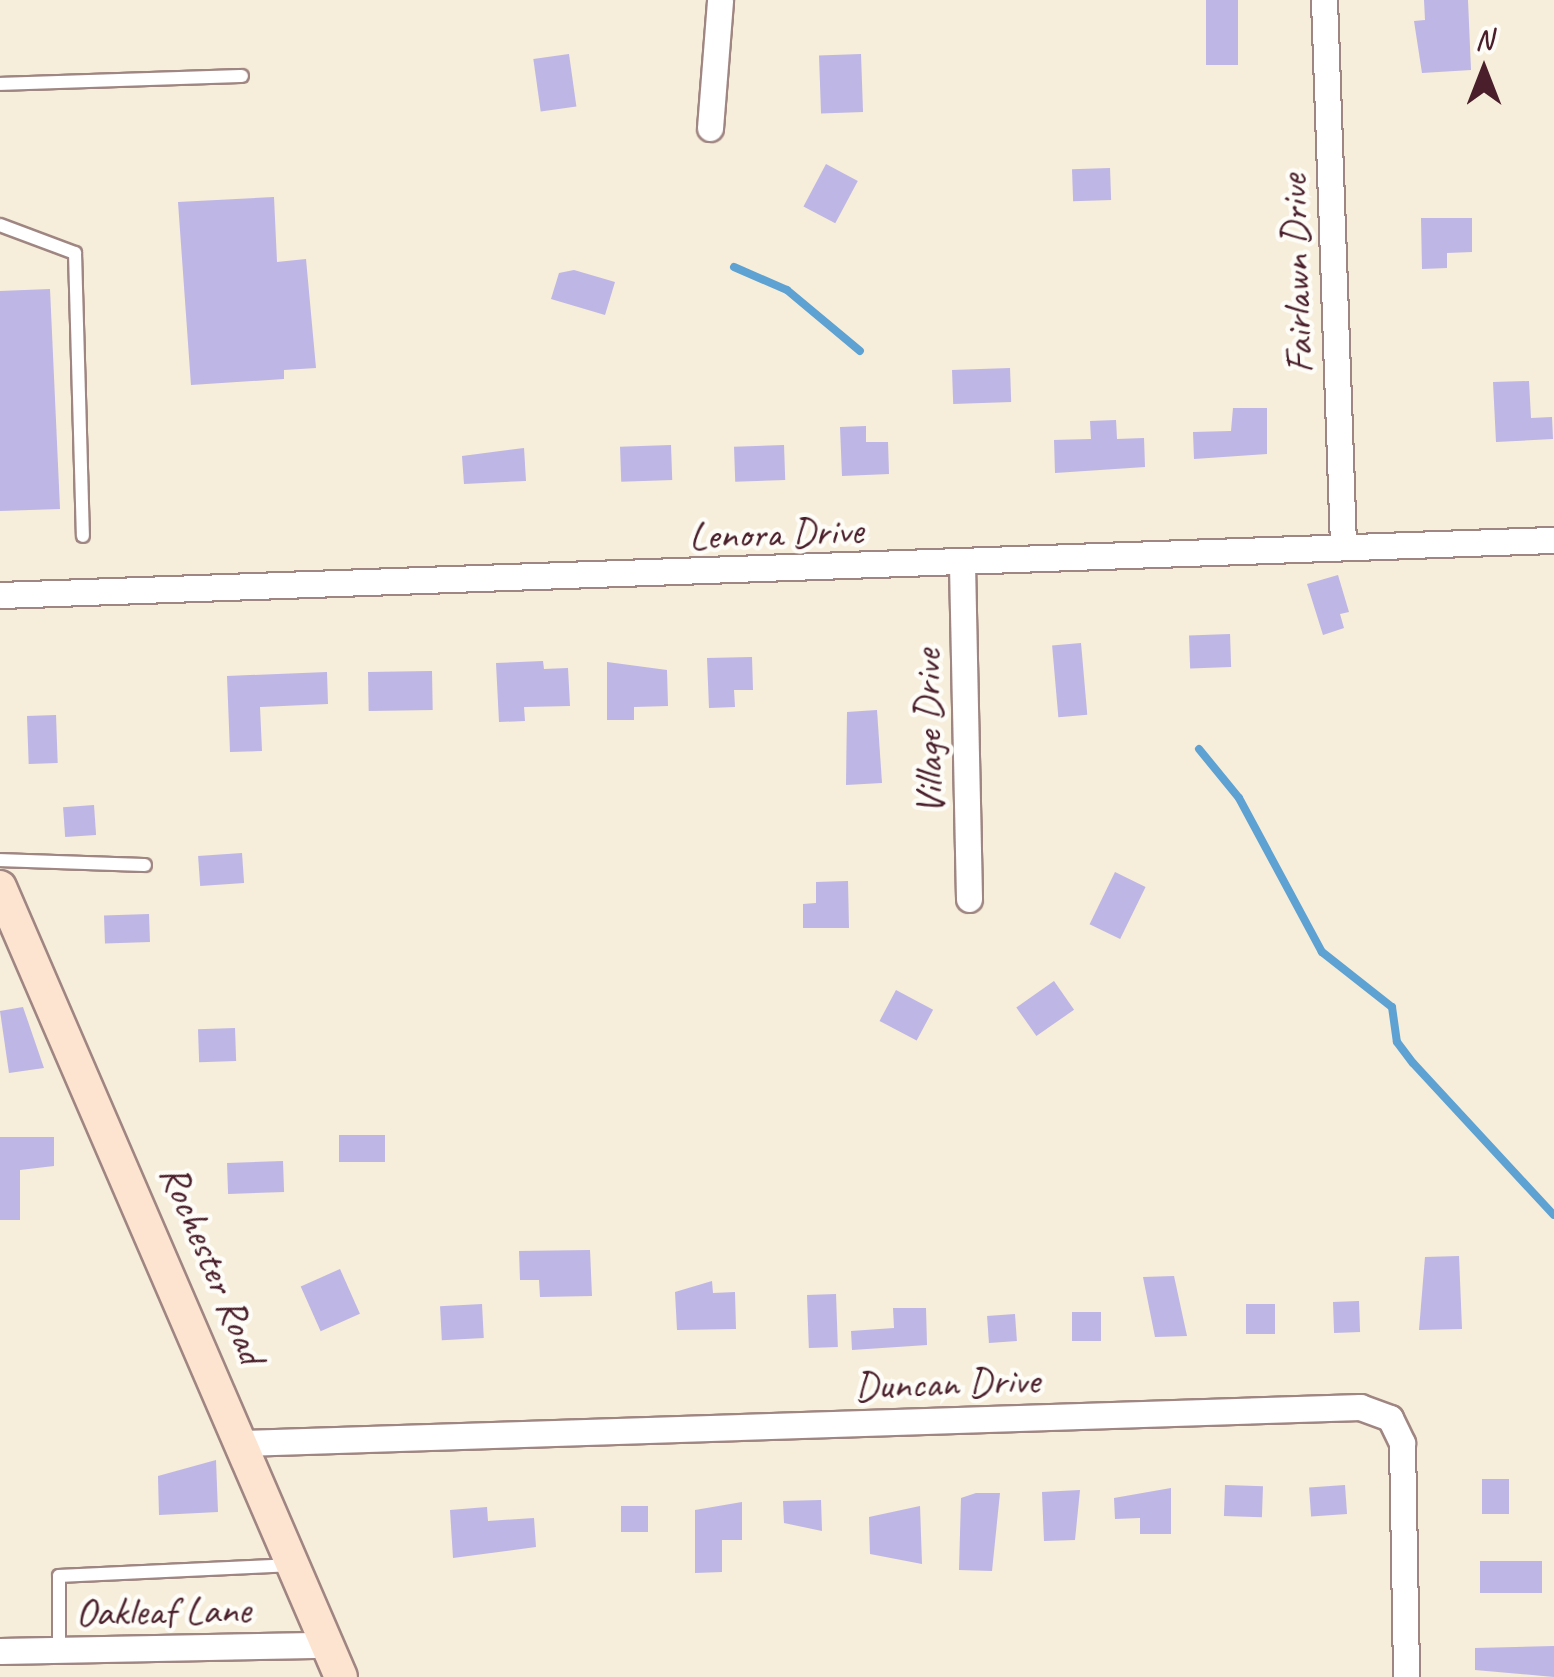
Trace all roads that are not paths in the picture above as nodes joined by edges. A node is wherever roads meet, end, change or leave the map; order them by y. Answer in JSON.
{"nodes":[{"id":1,"x":720,"y":0,"type":"edge"},
{"id":2,"x":1324,"y":0,"type":"edge"},
{"id":3,"x":242,"y":76,"type":"dead end"},
{"id":4,"x":0,"y":84,"type":"edge"},
{"id":5,"x":710,"y":128,"type":"dead end"},
{"id":6,"x":0,"y":226,"type":"edge"},
{"id":7,"x":83,"y":536,"type":"dead end"},
{"id":8,"x":1554,"y":540,"type":"edge"},
{"id":9,"x":1344,"y":545,"type":"junction"},
{"id":10,"x":962,"y":564,"type":"junction"},
{"id":11,"x":0,"y":595,"type":"edge"},
{"id":12,"x":0,"y":860,"type":"edge"},
{"id":13,"x":145,"y":865,"type":"dead end"},
{"id":14,"x":0,"y":887,"type":"edge"},
{"id":15,"x":969,"y":899,"type":"dead end"},
{"id":16,"x":243,"y":1442,"type":"junction"},
{"id":17,"x":294,"y":1565,"type":"junction"},
{"id":18,"x":326,"y":1645,"type":"junction"},
{"id":19,"x":60,"y":1650,"type":"junction"},
{"id":20,"x":0,"y":1651,"type":"edge"},
{"id":21,"x":341,"y":1677,"type":"edge"},
{"id":22,"x":1406,"y":1677,"type":"edge"}],
"edges":[{"from":1,"to":5,"type":"street"},
{"from":2,"to":9,"type":"street","name":"Fairlawn Drive"},
{"from":3,"to":4,"type":"lane"},
{"from":6,"to":7,"type":"lane"},
{"from":8,"to":9,"type":"street","name":"Lenora Drive"},
{"from":9,"to":10,"type":"street","name":"Lenora Drive"},
{"from":10,"to":11,"type":"street","name":"Lenora Drive"},
{"from":10,"to":15,"type":"street","name":"Village Drive"},
{"from":12,"to":13,"type":"lane"},
{"from":14,"to":16,"type":"street","name":"Rochester Road"},
{"from":16,"to":17,"type":"street","name":"Rochester Road"},
{"from":16,"to":22,"type":"street","name":"Duncan Drive"},
{"from":17,"to":18,"type":"street","name":"Rochester Road"},
{"from":17,"to":19,"type":"lane"},
{"from":18,"to":19,"type":"street","name":"Oakleaf Lane"},
{"from":18,"to":21,"type":"street","name":"Rochester Road"},
{"from":19,"to":20,"type":"street","name":"Oakleaf Lane"}]}
